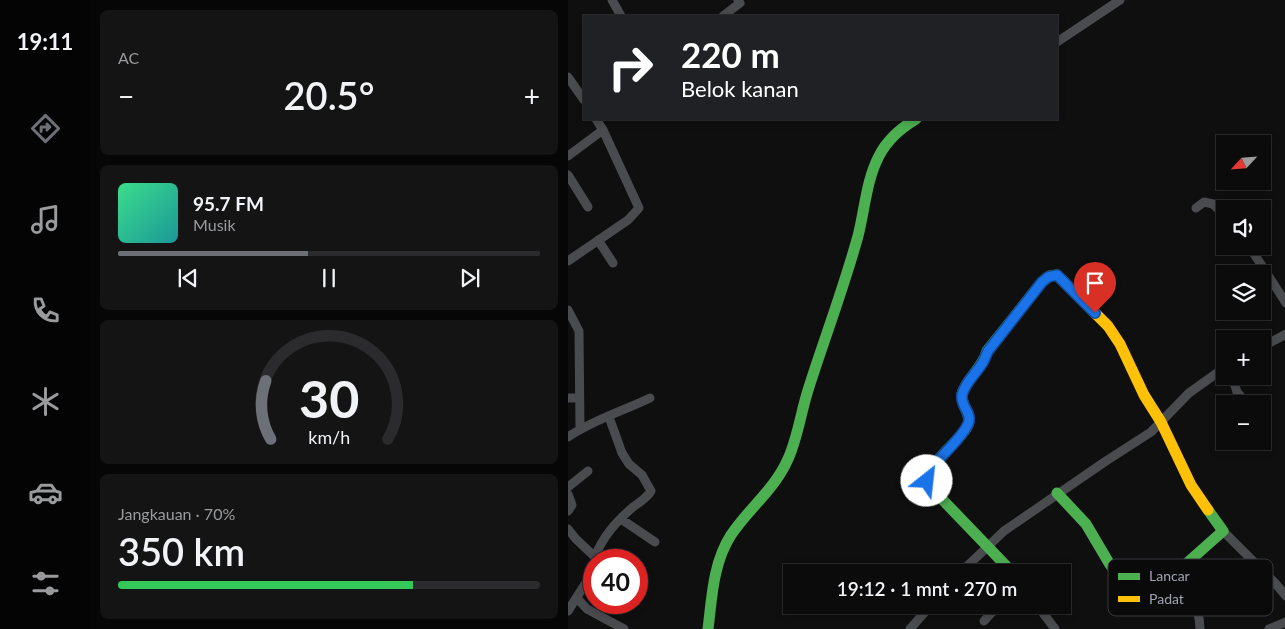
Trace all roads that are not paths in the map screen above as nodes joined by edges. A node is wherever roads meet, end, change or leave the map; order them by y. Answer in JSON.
{"nodes":[{"id":1,"x":612,"y":0,"type":"edge"},
{"id":2,"x":1120,"y":0,"type":"edge"},
{"id":3,"x":741,"y":1,"type":"edge"},
{"id":4,"x":620,"y":15,"type":"edge"},
{"id":5,"x":724,"y":15,"type":"edge"},
{"id":6,"x":1058,"y":41,"type":"edge"},
{"id":7,"x":568,"y":77,"type":"edge"},
{"id":8,"x":583,"y":99,"type":"edge"},
{"id":9,"x":597,"y":120,"type":"edge"},
{"id":10,"x":914,"y":120,"type":"edge"},
{"id":11,"x":603,"y":130,"type":"junction"},
{"id":12,"x":568,"y":156,"type":"edge"},
{"id":13,"x":568,"y":175,"type":"edge"},
{"id":14,"x":588,"y":207,"type":"dead end"},
{"id":15,"x":1196,"y":208,"type":"dead end"},
{"id":16,"x":1216,"y":208,"type":"edge"},
{"id":17,"x":598,"y":240,"type":"junction"},
{"id":18,"x":1255,"y":255,"type":"edge"},
{"id":19,"x":568,"y":261,"type":"edge"},
{"id":20,"x":613,"y":263,"type":"dead end"},
{"id":21,"x":1286,"y":303,"type":"edge"},
{"id":22,"x":568,"y":310,"type":"edge"},
{"id":23,"x":1286,"y":334,"type":"edge"},
{"id":24,"x":1271,"y":342,"type":"edge"},
{"id":25,"x":1216,"y":374,"type":"edge"},
{"id":26,"x":568,"y":398,"type":"edge"},
{"id":27,"x":579,"y":398,"type":"junction"},
{"id":28,"x":650,"y":398,"type":"dead end"},
{"id":29,"x":609,"y":417,"type":"junction"},
{"id":30,"x":1161,"y":422,"type":"junction"},
{"id":31,"x":580,"y":429,"type":"junction"},
{"id":32,"x":568,"y":436,"type":"edge"},
{"id":33,"x":588,"y":472,"type":"dead end"},
{"id":34,"x":568,"y":488,"type":"edge"},
{"id":35,"x":1057,"y":493,"type":"junction"},
{"id":36,"x":568,"y":494,"type":"edge"},
{"id":37,"x":568,"y":511,"type":"edge"},
{"id":38,"x":621,"y":519,"type":"junction"},
{"id":39,"x":568,"y":529,"type":"edge"},
{"id":40,"x":1222,"y":531,"type":"junction"},
{"id":41,"x":655,"y":542,"type":"dead end"},
{"id":42,"x":988,"y":545,"type":"junction"},
{"id":43,"x":586,"y":549,"type":"edge"},
{"id":44,"x":599,"y":549,"type":"edge"},
{"id":45,"x":1191,"y":559,"type":"edge"},
{"id":46,"x":1251,"y":559,"type":"edge"},
{"id":47,"x":1108,"y":561,"type":"edge"},
{"id":48,"x":969,"y":564,"type":"edge"},
{"id":49,"x":1005,"y":564,"type":"edge"},
{"id":50,"x":1273,"y":581,"type":"edge"},
{"id":51,"x":583,"y":588,"type":"edge"},
{"id":52,"x":1286,"y":596,"type":"edge"},
{"id":53,"x":577,"y":598,"type":"junction"},
{"id":54,"x":568,"y":611,"type":"edge"},
{"id":55,"x":924,"y":614,"type":"edge"},
{"id":56,"x":988,"y":614,"type":"edge"},
{"id":57,"x":1043,"y":614,"type":"edge"},
{"id":58,"x":1200,"y":616,"type":"edge"},
{"id":59,"x":984,"y":621,"type":"dead end"},
{"id":60,"x":1286,"y":622,"type":"edge"},
{"id":61,"x":1053,"y":628,"type":"edge"},
{"id":62,"x":624,"y":629,"type":"edge"},
{"id":63,"x":708,"y":629,"type":"edge"},
{"id":64,"x":912,"y":629,"type":"edge"},
{"id":65,"x":1200,"y":629,"type":"edge"},
{"id":66,"x":1269,"y":629,"type":"edge"}],
"edges":[{"from":1,"to":4,"type":"street"},
{"from":2,"to":6,"type":"street"},
{"from":3,"to":5,"type":"street"},
{"from":7,"to":8,"type":"street"},
{"from":9,"to":11,"type":"street"},
{"from":10,"to":63,"type":"street"},
{"from":11,"to":12,"type":"street"},
{"from":11,"to":17,"type":"street"},
{"from":13,"to":14,"type":"street"},
{"from":15,"to":16,"type":"street"},
{"from":17,"to":19,"type":"street"},
{"from":17,"to":20,"type":"street"},
{"from":18,"to":21,"type":"street"},
{"from":22,"to":27,"type":"street"},
{"from":23,"to":24,"type":"street"},
{"from":25,"to":30,"type":"street"},
{"from":26,"to":27,"type":"street"},
{"from":27,"to":31,"type":"street"},
{"from":28,"to":29,"type":"street"},
{"from":29,"to":31,"type":"street"},
{"from":29,"to":38,"type":"street"},
{"from":30,"to":35,"type":"street"},
{"from":30,"to":40,"type":"street"},
{"from":30,"to":42,"type":"street"},
{"from":31,"to":32,"type":"street"},
{"from":33,"to":34,"type":"street"},
{"from":35,"to":42,"type":"street"},
{"from":35,"to":47,"type":"street"},
{"from":36,"to":37,"type":"street"},
{"from":38,"to":41,"type":"street"},
{"from":38,"to":44,"type":"street"},
{"from":39,"to":43,"type":"street"},
{"from":40,"to":45,"type":"street"},
{"from":40,"to":46,"type":"street"},
{"from":42,"to":48,"type":"street"},
{"from":42,"to":49,"type":"street"},
{"from":50,"to":52,"type":"street"},
{"from":51,"to":53,"type":"street"},
{"from":53,"to":54,"type":"street"},
{"from":53,"to":62,"type":"street"},
{"from":55,"to":64,"type":"street"},
{"from":56,"to":59,"type":"street"},
{"from":57,"to":61,"type":"street"},
{"from":58,"to":65,"type":"street"},
{"from":60,"to":66,"type":"street"}]}
